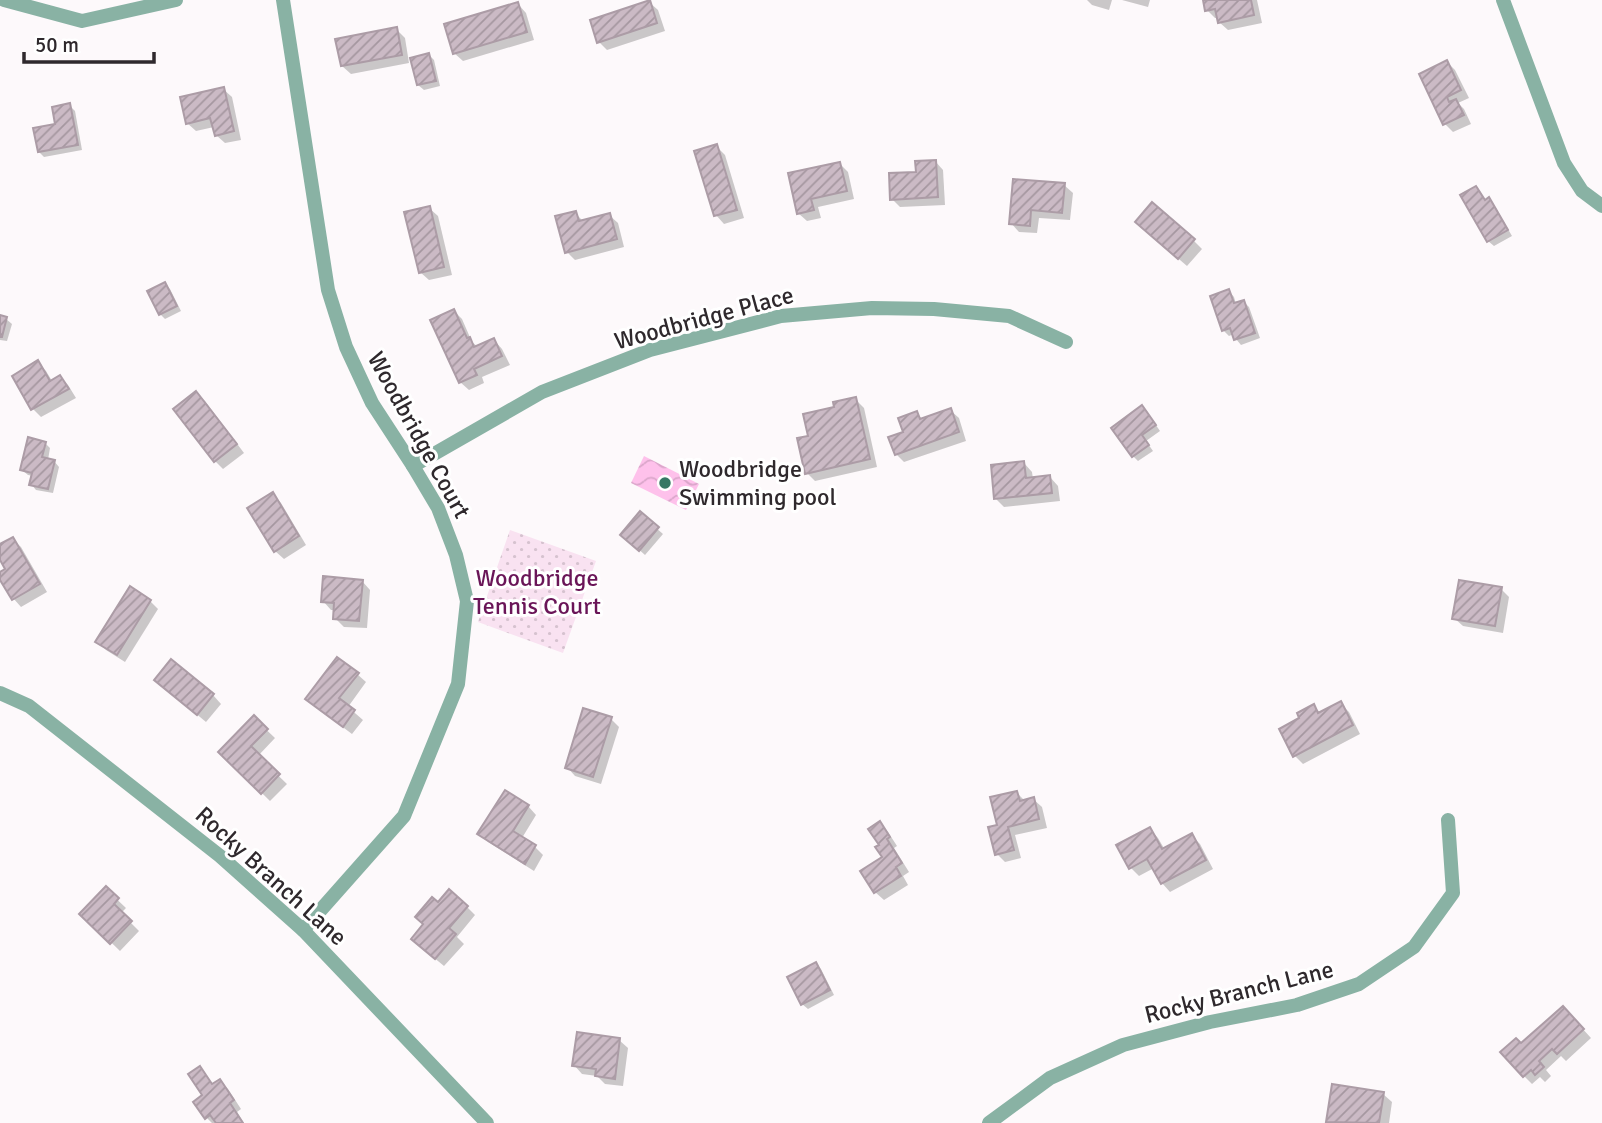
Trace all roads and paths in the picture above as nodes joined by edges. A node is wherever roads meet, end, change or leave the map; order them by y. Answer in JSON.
{"nodes":[{"id":1,"x":5,"y":0,"type":"edge"},
{"id":2,"x":176,"y":0,"type":"edge"},
{"id":3,"x":283,"y":0,"type":"edge"},
{"id":4,"x":1503,"y":0,"type":"edge"},
{"id":5,"x":1602,"y":206,"type":"edge"},
{"id":6,"x":1066,"y":342,"type":"dead end"},
{"id":7,"x":413,"y":466,"type":"junction"},
{"id":8,"x":0,"y":693,"type":"edge"},
{"id":9,"x":1448,"y":820,"type":"dead end"},
{"id":10,"x":303,"y":930,"type":"junction"},
{"id":11,"x":486,"y":1123,"type":"edge"},
{"id":12,"x":989,"y":1123,"type":"edge"}],
"edges":[{"from":1,"to":2,"type":"street"},
{"from":3,"to":7,"type":"street","name":"Woodbridge Court"},
{"from":4,"to":5,"type":"street"},
{"from":6,"to":7,"type":"street","name":"Woodbridge Place"},
{"from":7,"to":10,"type":"street","name":"Woodbridge Court"},
{"from":8,"to":10,"type":"street","name":"Rocky Branch Lane"},
{"from":9,"to":12,"type":"street","name":"Rocky Branch Lane"},
{"from":10,"to":11,"type":"street","name":"Rocky Branch Lane"}]}
